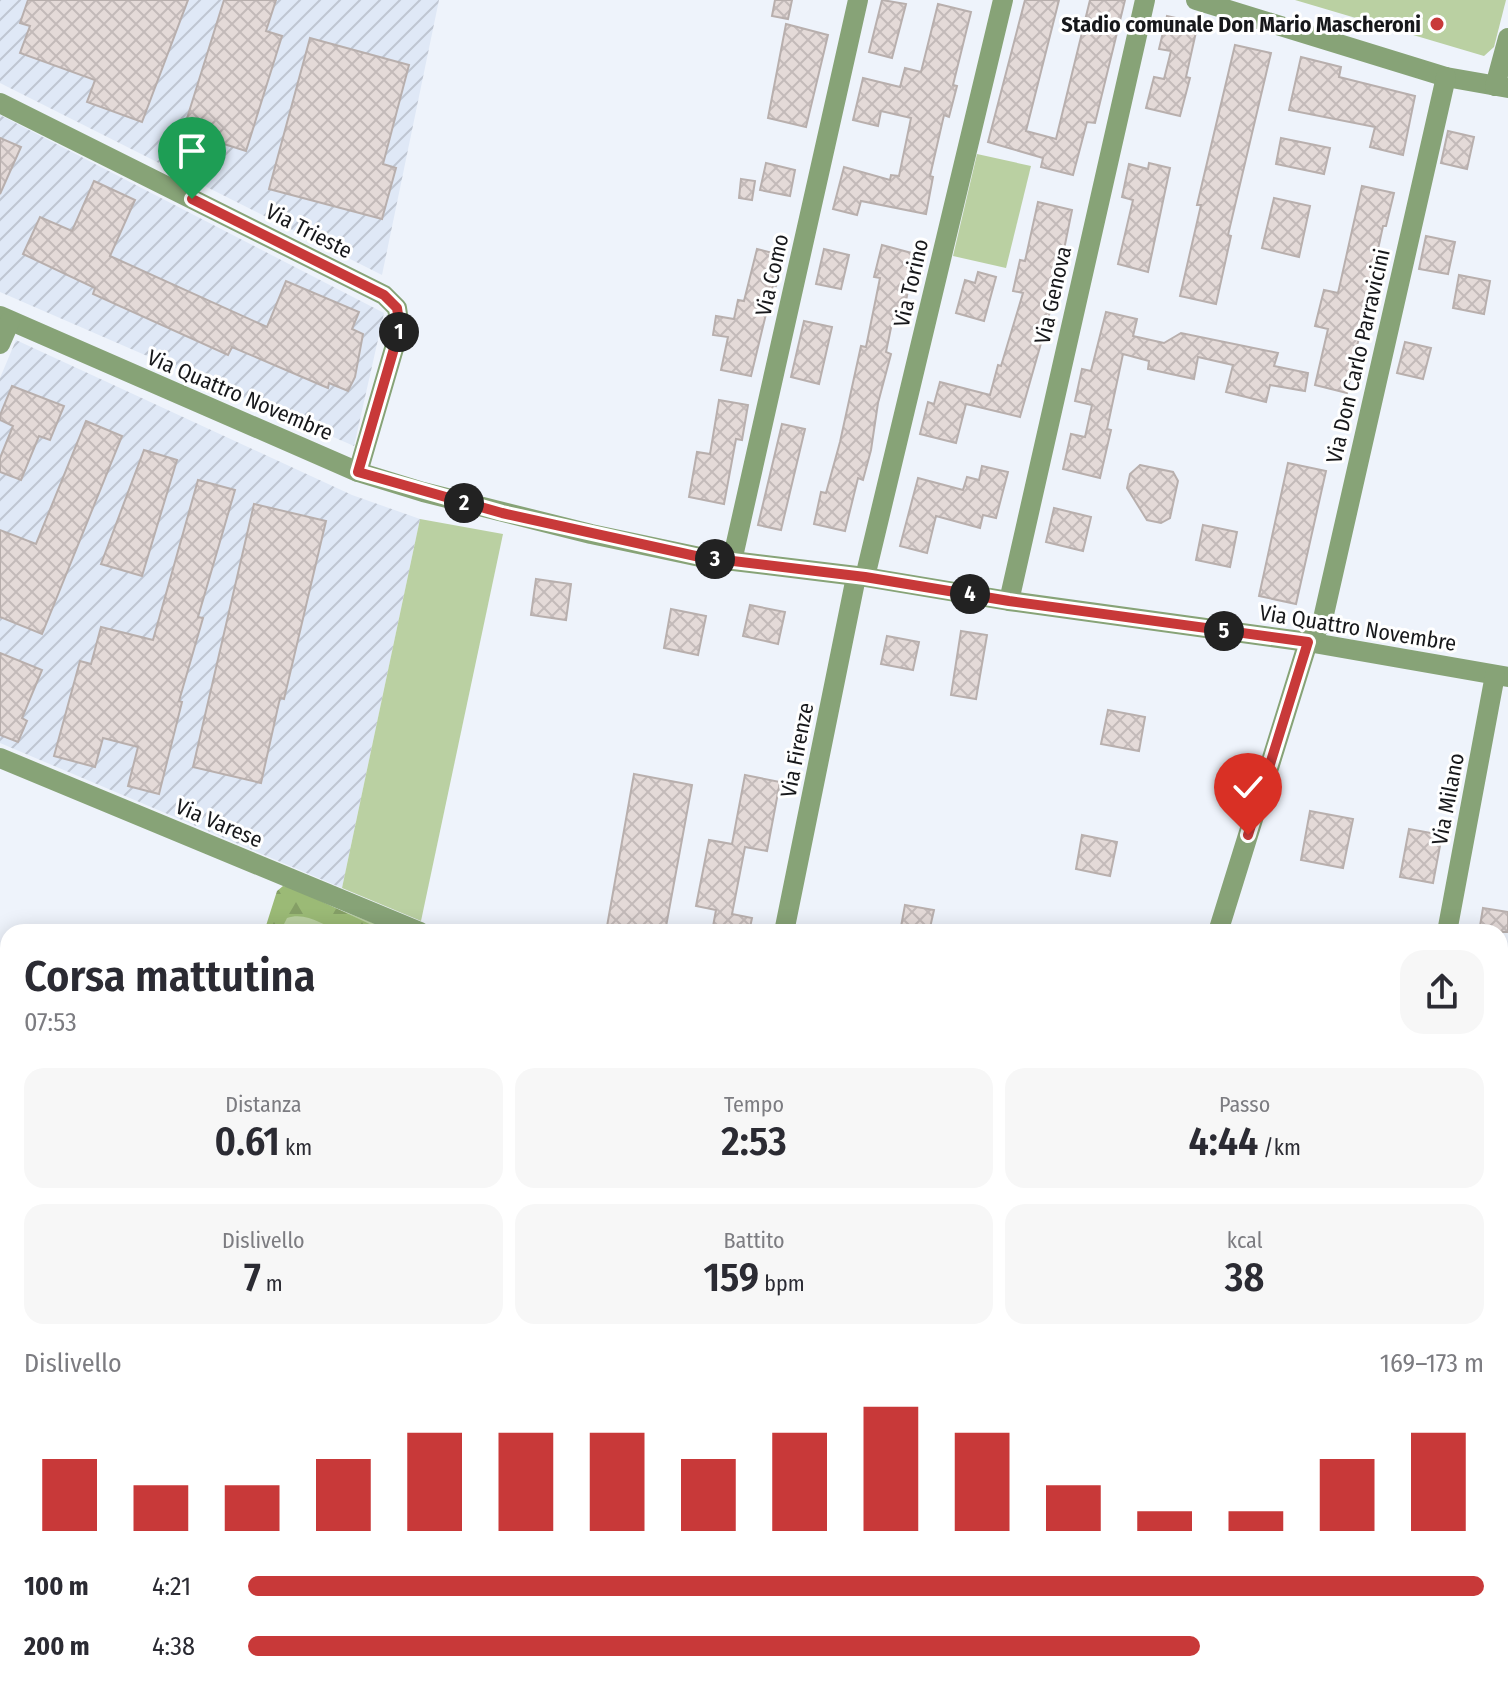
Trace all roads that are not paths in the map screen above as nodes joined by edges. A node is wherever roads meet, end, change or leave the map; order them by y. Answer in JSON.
{"nodes":[{"id":1,"x":858,"y":0,"type":"edge"},
{"id":2,"x":1003,"y":0,"type":"edge"},
{"id":3,"x":1145,"y":0,"type":"edge"},
{"id":4,"x":1196,"y":0,"type":"edge"},
{"id":5,"x":1508,"y":38,"type":"edge"},
{"id":6,"x":1446,"y":77,"type":"junction"},
{"id":7,"x":1502,"y":87,"type":"edge"},
{"id":8,"x":0,"y":103,"type":"edge"},
{"id":9,"x":5,"y":318,"type":"edge"},
{"id":10,"x":0,"y":344,"type":"edge"},
{"id":11,"x":358,"y":472,"type":"junction"},
{"id":12,"x":732,"y":561,"type":"junction"},
{"id":13,"x":861,"y":577,"type":"junction"},
{"id":14,"x":1009,"y":601,"type":"junction"},
{"id":15,"x":1308,"y":642,"type":"junction"},
{"id":16,"x":1502,"y":676,"type":"edge"},
{"id":17,"x":0,"y":758,"type":"edge"},
{"id":18,"x":401,"y":924,"type":"edge"},
{"id":19,"x":786,"y":924,"type":"edge"},
{"id":20,"x":1220,"y":924,"type":"edge"},
{"id":21,"x":1449,"y":924,"type":"edge"}],
"edges":[{"from":1,"to":12,"type":"street","name":"Via Como"},
{"from":2,"to":13,"type":"street","name":"Via Torino"},
{"from":3,"to":14,"type":"street","name":"Via Genova"},
{"from":4,"to":6,"type":"street"},
{"from":5,"to":7,"type":"street"},
{"from":6,"to":7,"type":"street"},
{"from":6,"to":15,"type":"street","name":"Via Don Carlo Parravicini"},
{"from":8,"to":11,"type":"street","name":"Via Trieste"},
{"from":9,"to":10,"type":"street"},
{"from":9,"to":11,"type":"street","name":"Via Quattro Novembre"},
{"from":11,"to":12,"type":"street","name":"Via Quattro Novembre"},
{"from":12,"to":13,"type":"street","name":"Via Quattro Novembre"},
{"from":13,"to":14,"type":"street","name":"Via Quattro Novembre"},
{"from":13,"to":19,"type":"street","name":"Via Firenze"},
{"from":14,"to":15,"type":"street","name":"Via Quattro Novembre"},
{"from":15,"to":16,"type":"street","name":"Via Quattro Novembre"},
{"from":15,"to":20,"type":"street","name":"Via Don Carlo Parravicini"},
{"from":16,"to":21,"type":"street","name":"Via Milano"},
{"from":17,"to":18,"type":"street","name":"Via Varese"}]}
